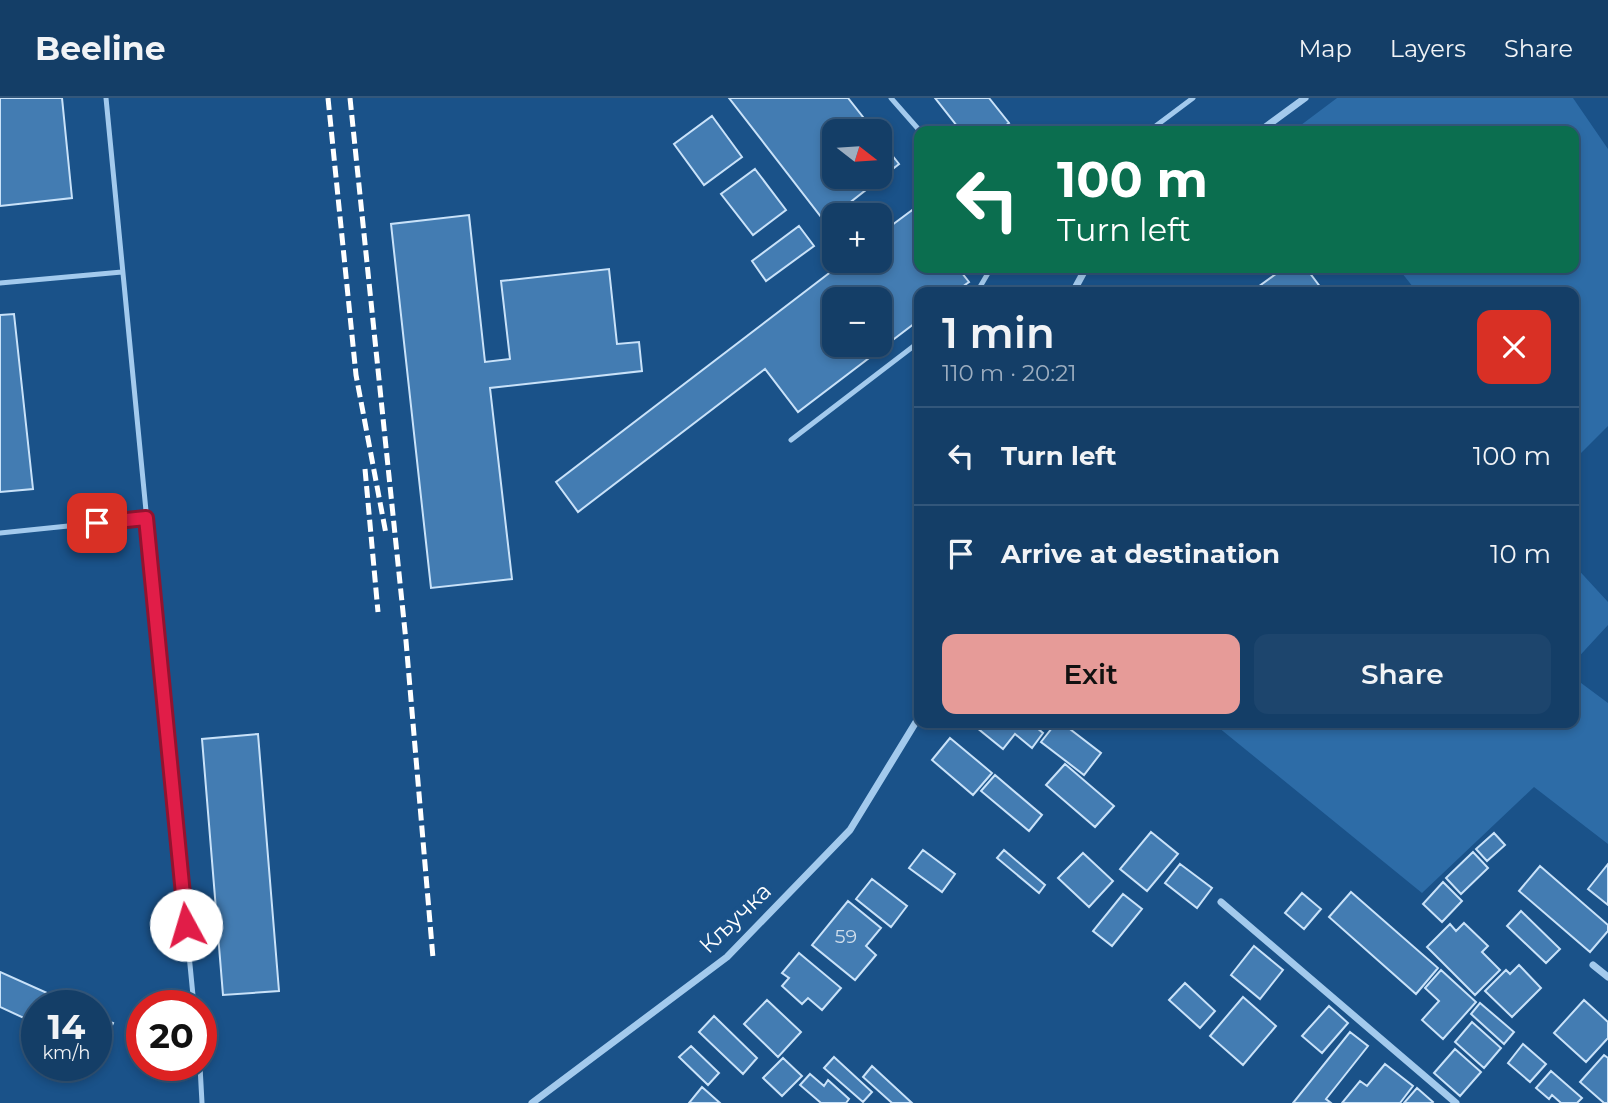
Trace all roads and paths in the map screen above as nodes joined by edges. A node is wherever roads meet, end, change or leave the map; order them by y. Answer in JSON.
{"nodes":[{"id":1,"x":106,"y":98,"type":"edge"},
{"id":2,"x":891,"y":98,"type":"edge"},
{"id":3,"x":1193,"y":98,"type":"edge"},
{"id":4,"x":1305,"y":98,"type":"edge"},
{"id":5,"x":916,"y":126,"type":"edge"},
{"id":6,"x":1156,"y":126,"type":"edge"},
{"id":7,"x":1267,"y":126,"type":"edge"},
{"id":8,"x":122,"y":272,"type":"junction"},
{"id":9,"x":0,"y":283,"type":"edge"},
{"id":10,"x":914,"y":346,"type":"edge"},
{"id":11,"x":791,"y":440,"type":"dead end"},
{"id":12,"x":146,"y":518,"type":"junction"},
{"id":13,"x":0,"y":533,"type":"edge"},
{"id":14,"x":914,"y":725,"type":"edge"},
{"id":15,"x":1221,"y":902,"type":"dead end"},
{"id":16,"x":1593,"y":965,"type":"dead end"},
{"id":17,"x":1608,"y":977,"type":"edge"},
{"id":18,"x":192,"y":990,"type":"edge"},
{"id":19,"x":201,"y":1081,"type":"edge"},
{"id":20,"x":202,"y":1103,"type":"edge"},
{"id":21,"x":532,"y":1103,"type":"edge"},
{"id":22,"x":1456,"y":1103,"type":"edge"}],
"edges":[{"from":1,"to":8,"type":"lane"},
{"from":2,"to":5,"type":"lane"},
{"from":3,"to":6,"type":"lane"},
{"from":4,"to":7,"type":"street"},
{"from":8,"to":9,"type":"lane"},
{"from":8,"to":12,"type":"lane"},
{"from":10,"to":11,"type":"lane"},
{"from":12,"to":13,"type":"lane"},
{"from":12,"to":18,"type":"lane"},
{"from":14,"to":21,"type":"street","name":"Кључка"},
{"from":15,"to":22,"type":"street"},
{"from":16,"to":17,"type":"street"},
{"from":19,"to":20,"type":"lane"}]}
